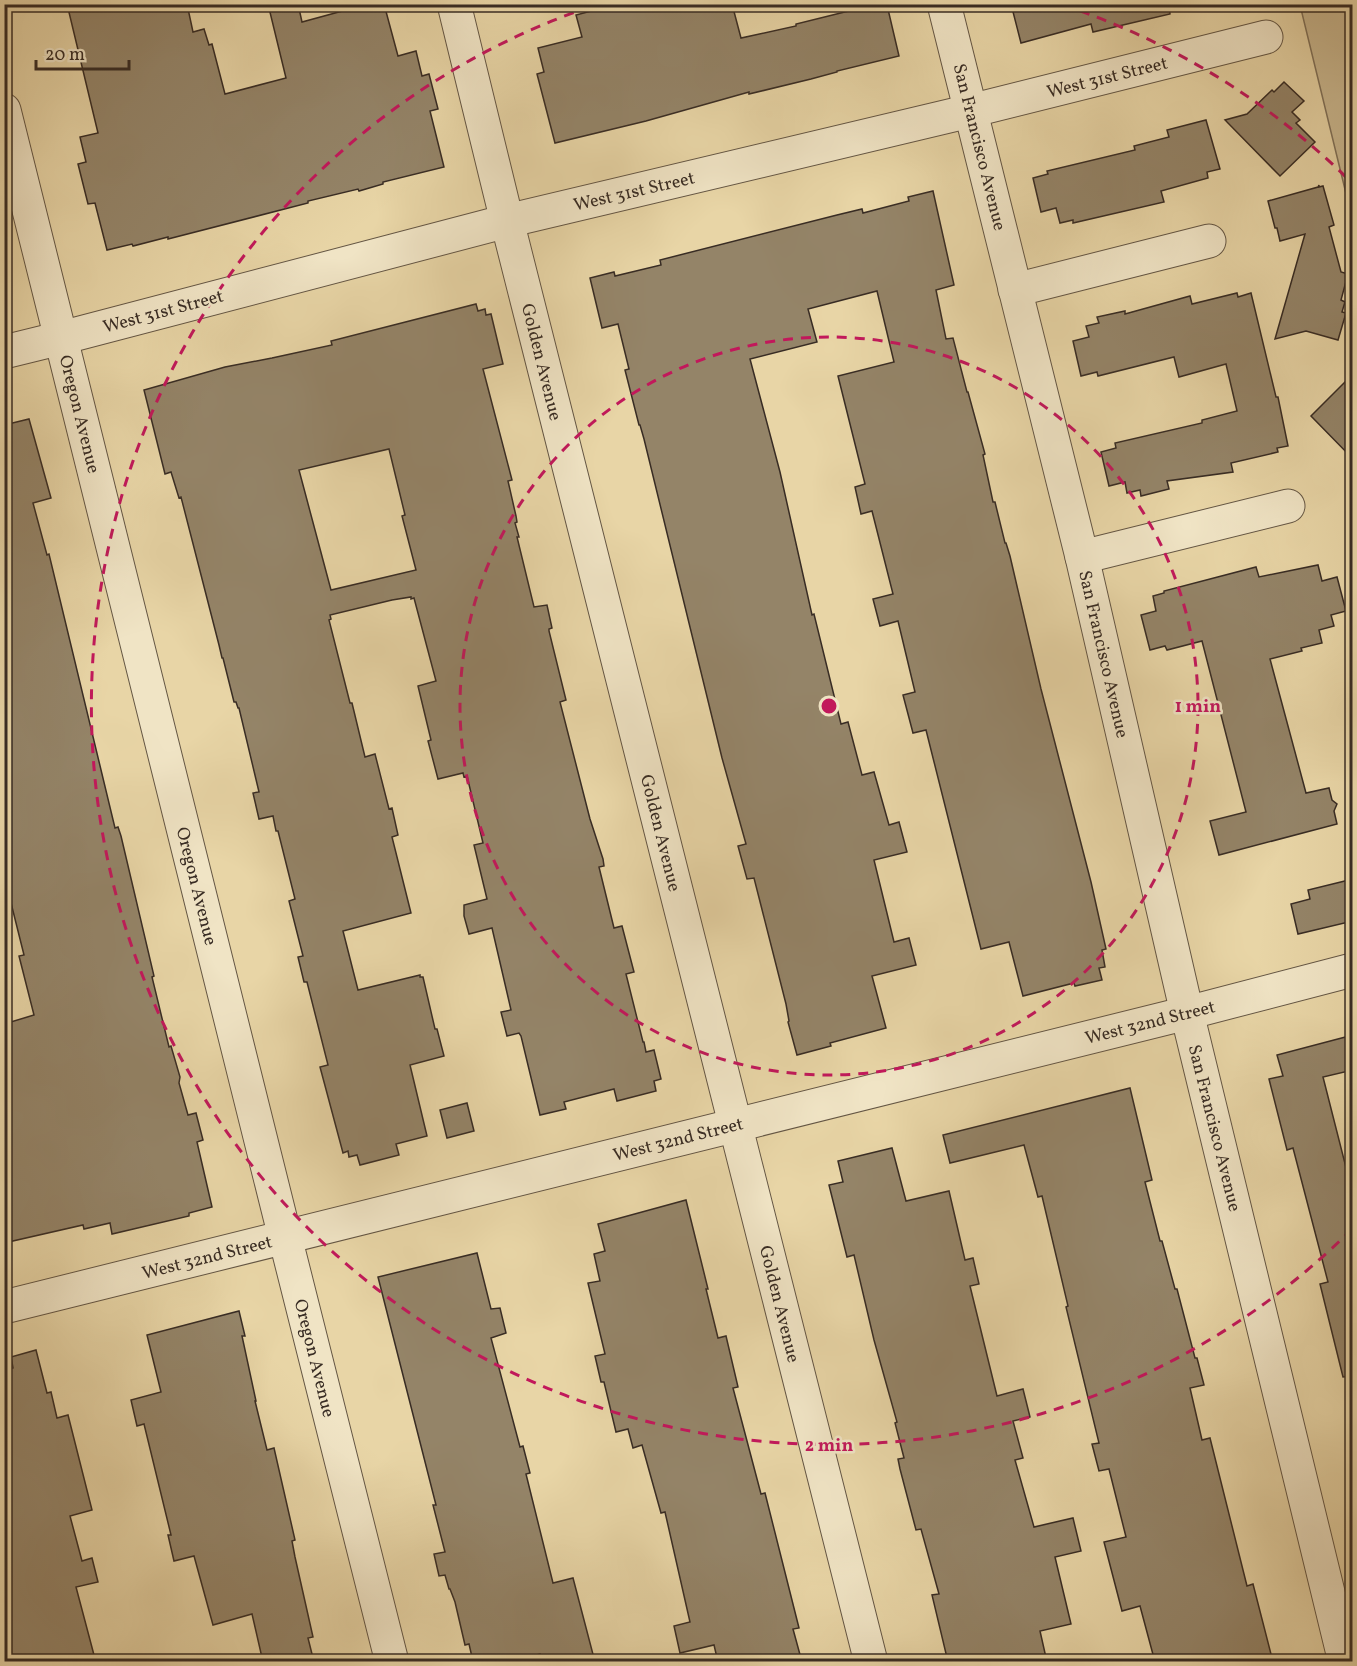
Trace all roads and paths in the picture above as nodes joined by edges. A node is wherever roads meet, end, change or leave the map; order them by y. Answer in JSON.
{"nodes":[{"id":1,"x":454,"y":4,"type":"edge"},
{"id":2,"x":944,"y":4,"type":"edge"},
{"id":3,"x":1266,"y":37,"type":"dead end"},
{"id":4,"x":4,"y":110,"type":"edge"},
{"id":5,"x":970,"y":111,"type":"junction"},
{"id":6,"x":507,"y":221,"type":"junction"},
{"id":7,"x":1209,"y":241,"type":"dead end"},
{"id":8,"x":1015,"y":290,"type":"junction"},
{"id":9,"x":61,"y":338,"type":"junction"},
{"id":10,"x":4,"y":352,"type":"edge"},
{"id":11,"x":1288,"y":506,"type":"dead end"},
{"id":12,"x":1082,"y":557,"type":"junction"},
{"id":13,"x":1353,"y":970,"type":"edge"},
{"id":14,"x":1187,"y":1013,"type":"junction"},
{"id":15,"x":735,"y":1124,"type":"junction"},
{"id":16,"x":285,"y":1237,"type":"junction"},
{"id":17,"x":4,"y":1307,"type":"edge"},
{"id":18,"x":392,"y":1662,"type":"edge"},
{"id":19,"x":871,"y":1662,"type":"edge"},
{"id":20,"x":1345,"y":1662,"type":"edge"}],
"edges":[{"from":1,"to":6,"type":"street","name":"Golden Avenue"},
{"from":2,"to":5,"type":"street","name":"San Francisco Avenue"},
{"from":3,"to":5,"type":"street","name":"West 31st Street"},
{"from":4,"to":9,"type":"street","name":"Oregon Avenue"},
{"from":5,"to":6,"type":"street","name":"West 31st Street"},
{"from":5,"to":8,"type":"street","name":"San Francisco Avenue"},
{"from":6,"to":9,"type":"street","name":"West 31st Street"},
{"from":6,"to":15,"type":"street","name":"Golden Avenue"},
{"from":7,"to":8,"type":"street"},
{"from":8,"to":12,"type":"street","name":"San Francisco Avenue"},
{"from":9,"to":10,"type":"street","name":"West 31st Street"},
{"from":9,"to":16,"type":"street","name":"Oregon Avenue"},
{"from":11,"to":12,"type":"street","name":"San Francisco Avenue"},
{"from":12,"to":14,"type":"street","name":"San Francisco Avenue"},
{"from":13,"to":14,"type":"street","name":"West 32nd Street"},
{"from":14,"to":15,"type":"street","name":"West 32nd Street"},
{"from":14,"to":20,"type":"street","name":"San Francisco Avenue"},
{"from":15,"to":16,"type":"street","name":"West 32nd Street"},
{"from":15,"to":19,"type":"street","name":"Golden Avenue"},
{"from":16,"to":17,"type":"street","name":"West 32nd Street"},
{"from":16,"to":18,"type":"street","name":"Oregon Avenue"}]}
